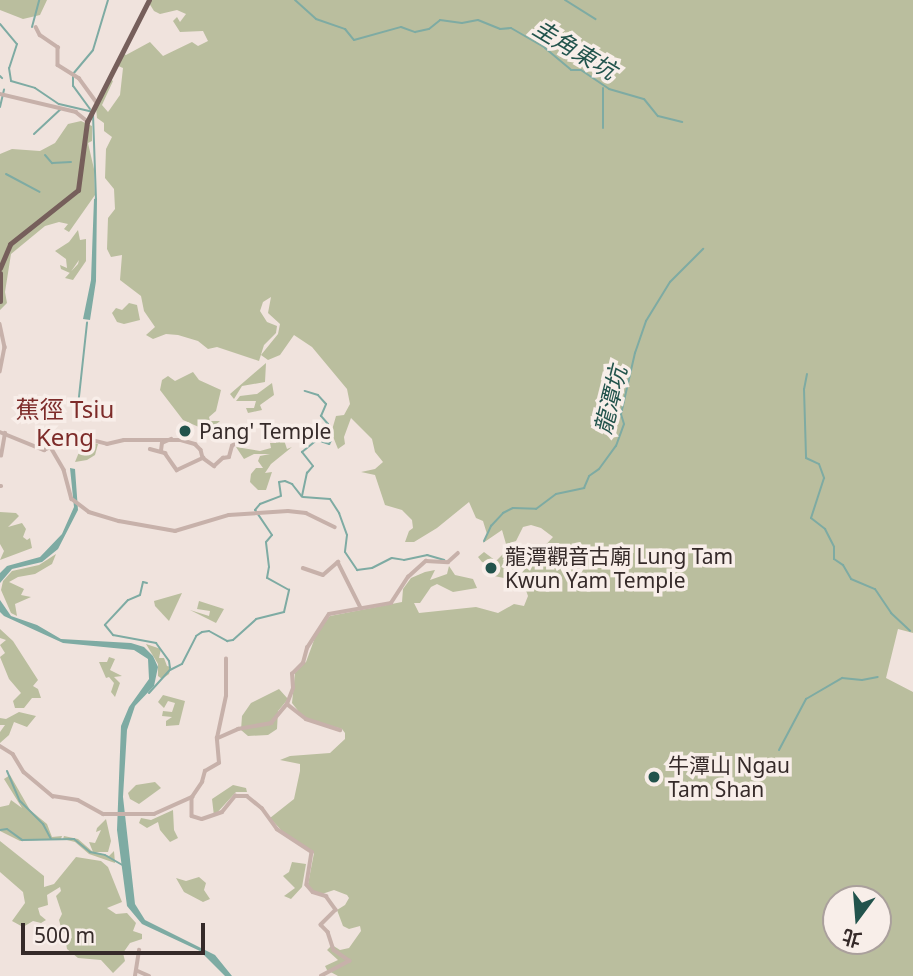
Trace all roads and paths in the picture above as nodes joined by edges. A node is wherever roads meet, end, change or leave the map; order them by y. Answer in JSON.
{"nodes":[{"id":1,"x":149,"y":0,"type":"edge"},
{"id":2,"x":36,"y":27,"type":"dead end"},
{"id":3,"x":0,"y":94,"type":"edge"},
{"id":4,"x":97,"y":102,"type":"junction"},
{"id":5,"x":88,"y":119,"type":"junction"},
{"id":6,"x":0,"y":271,"type":"edge"},
{"id":7,"x":0,"y":301,"type":"edge"},
{"id":8,"x":0,"y":324,"type":"edge"},
{"id":9,"x":0,"y":372,"type":"edge"},
{"id":10,"x":3,"y":433,"type":"edge"},
{"id":11,"x":246,"y":436,"type":"dead end"},
{"id":12,"x":171,"y":439,"type":"junction"},
{"id":13,"x":52,"y":449,"type":"junction"},
{"id":14,"x":150,"y":449,"type":"dead end"},
{"id":15,"x":160,"y":451,"type":"junction"},
{"id":16,"x":1,"y":456,"type":"edge"},
{"id":17,"x":202,"y":458,"type":"junction"},
{"id":18,"x":335,"y":527,"type":"dead end"},
{"id":19,"x":458,"y":553,"type":"dead end"},
{"id":20,"x":303,"y":568,"type":"dead end"},
{"id":21,"x":361,"y":608,"type":"junction"},
{"id":22,"x":226,"y":659,"type":"dead end"},
{"id":23,"x":287,"y":704,"type":"junction"},
{"id":24,"x":340,"y":730,"type":"dead end"},
{"id":25,"x":217,"y":738,"type":"junction"},
{"id":26,"x":0,"y":746,"type":"edge"},
{"id":27,"x":191,"y":797,"type":"junction"},
{"id":28,"x":139,"y":950,"type":"dead end"},
{"id":29,"x":136,"y":974,"type":"edge"},
{"id":30,"x":149,"y":976,"type":"edge"},
{"id":31,"x":322,"y":976,"type":"edge"}],
"edges":[{"from":1,"to":4,"type":"main road"},
{"from":2,"to":4,"type":"street"},
{"from":3,"to":5,"type":"street"},
{"from":4,"to":5,"type":"main road"},
{"from":5,"to":6,"type":"main road"},
{"from":6,"to":7,"type":"main road"},
{"from":8,"to":9,"type":"street"},
{"from":10,"to":13,"type":"street"},
{"from":10,"to":16,"type":"street"},
{"from":11,"to":17,"type":"street"},
{"from":12,"to":13,"type":"street"},
{"from":12,"to":15,"type":"street"},
{"from":12,"to":17,"type":"street"},
{"from":13,"to":18,"type":"street"},
{"from":14,"to":15,"type":"street"},
{"from":15,"to":17,"type":"street"},
{"from":19,"to":21,"type":"street"},
{"from":20,"to":21,"type":"street"},
{"from":21,"to":23,"type":"street"},
{"from":22,"to":25,"type":"street"},
{"from":23,"to":24,"type":"street"},
{"from":23,"to":25,"type":"street"},
{"from":25,"to":27,"type":"street"},
{"from":26,"to":27,"type":"street"},
{"from":27,"to":31,"type":"street"},
{"from":28,"to":29,"type":"street"},
{"from":29,"to":30,"type":"street"}]}
